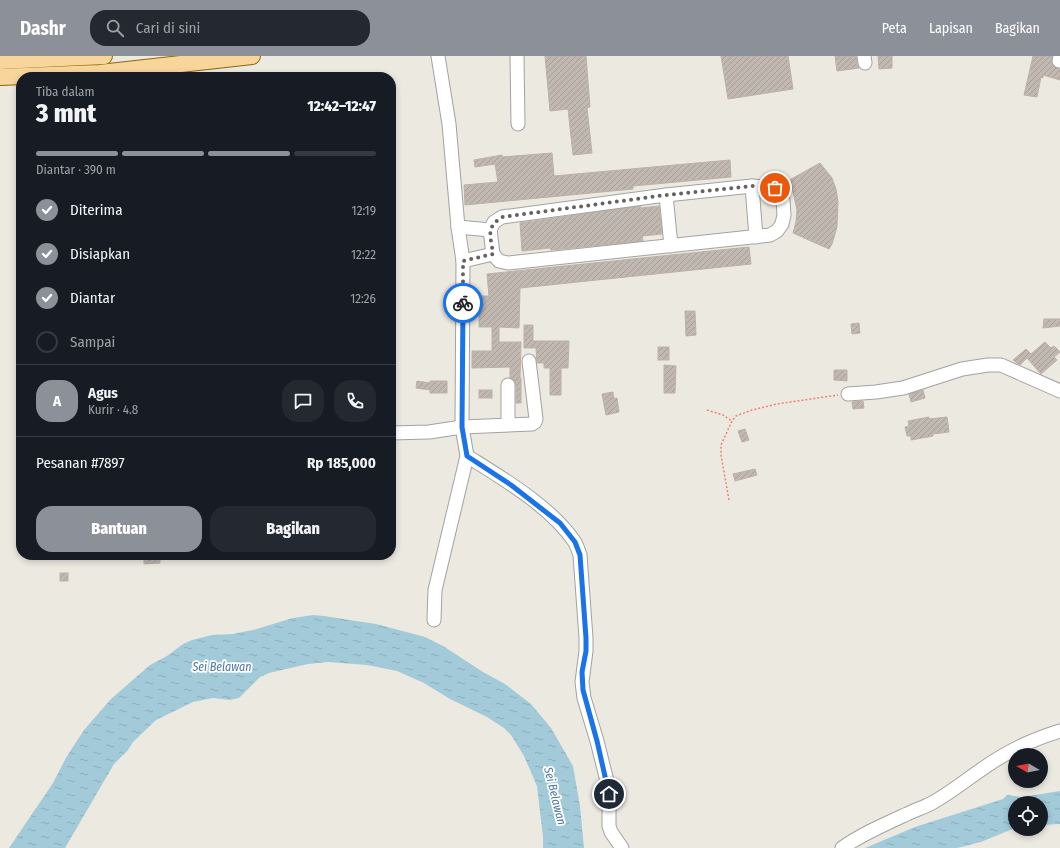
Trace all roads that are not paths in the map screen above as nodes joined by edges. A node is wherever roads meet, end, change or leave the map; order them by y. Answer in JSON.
{"nodes":[{"id":1,"x":101,"y":56,"type":"edge"},
{"id":2,"x":252,"y":56,"type":"edge"},
{"id":3,"x":438,"y":56,"type":"edge"},
{"id":4,"x":517,"y":56,"type":"edge"},
{"id":5,"x":7,"y":59,"type":"edge"},
{"id":6,"x":100,"y":72,"type":"edge"},
{"id":7,"x":16,"y":76,"type":"edge"},
{"id":8,"x":0,"y":77,"type":"edge"},
{"id":9,"x":518,"y":124,"type":"dead end"},
{"id":10,"x":752,"y":186,"type":"junction"},
{"id":11,"x":666,"y":195,"type":"junction"},
{"id":12,"x":458,"y":227,"type":"junction"},
{"id":13,"x":490,"y":230,"type":"junction"},
{"id":14,"x":756,"y":237,"type":"junction"},
{"id":15,"x":671,"y":246,"type":"junction"},
{"id":16,"x":493,"y":254,"type":"junction"},
{"id":17,"x":463,"y":261,"type":"junction"},
{"id":18,"x":528,"y":361,"type":"dead end"},
{"id":19,"x":508,"y":385,"type":"dead end"},
{"id":20,"x":1060,"y":391,"type":"edge"},
{"id":21,"x":848,"y":394,"type":"road end"},
{"id":22,"x":508,"y":424,"type":"junction"},
{"id":23,"x":462,"y":427,"type":"junction"},
{"id":24,"x":396,"y":433,"type":"edge"},
{"id":25,"x":467,"y":456,"type":"junction"},
{"id":26,"x":434,"y":620,"type":"dead end"},
{"id":27,"x":1060,"y":731,"type":"edge"},
{"id":28,"x":622,"y":848,"type":"edge"},
{"id":29,"x":842,"y":848,"type":"edge"}],
"edges":[{"from":1,"to":5,"type":"main road"},
{"from":2,"to":6,"type":"main road"},
{"from":3,"to":12,"type":"street"},
{"from":4,"to":9,"type":"street"},
{"from":7,"to":8,"type":"main road"},
{"from":10,"to":11,"type":"street"},
{"from":10,"to":14,"type":"street"},
{"from":10,"to":14,"type":"street"},
{"from":11,"to":13,"type":"street"},
{"from":11,"to":15,"type":"street"},
{"from":12,"to":13,"type":"street"},
{"from":12,"to":17,"type":"street"},
{"from":13,"to":16,"type":"street"},
{"from":14,"to":15,"type":"street"},
{"from":15,"to":16,"type":"street"},
{"from":16,"to":17,"type":"street"},
{"from":17,"to":23,"type":"street"},
{"from":18,"to":22,"type":"street"},
{"from":19,"to":22,"type":"street"},
{"from":20,"to":21,"type":"street"},
{"from":22,"to":23,"type":"street"},
{"from":23,"to":24,"type":"street"},
{"from":23,"to":25,"type":"street"},
{"from":25,"to":26,"type":"street"},
{"from":25,"to":28,"type":"street"},
{"from":27,"to":29,"type":"street"}]}
